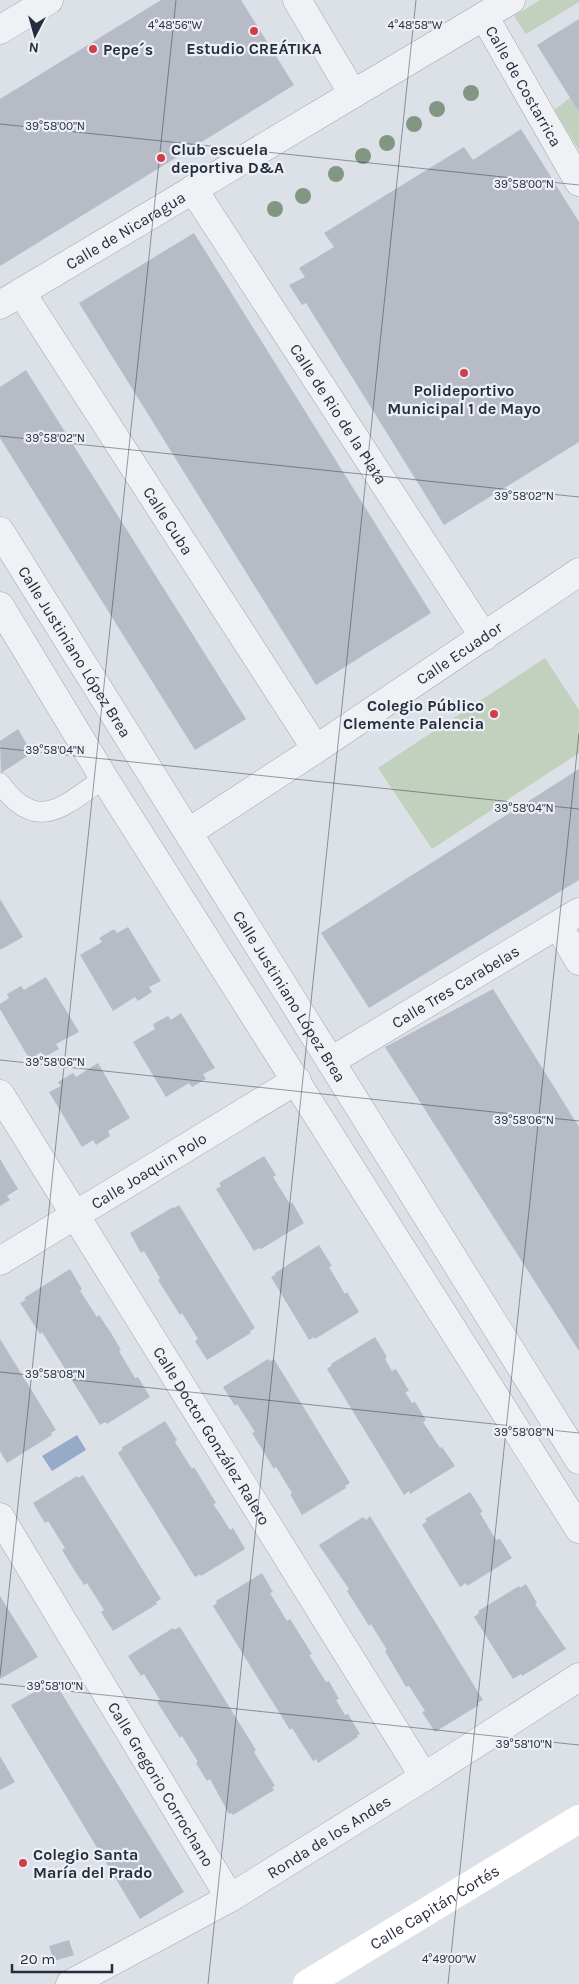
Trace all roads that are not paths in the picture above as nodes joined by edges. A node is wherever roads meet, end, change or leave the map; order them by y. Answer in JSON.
{"nodes":[{"id":1,"x":49,"y":0,"type":"edge"},
{"id":2,"x":297,"y":0,"type":"edge"},
{"id":3,"x":511,"y":0,"type":"edge"},
{"id":4,"x":484,"y":16,"type":"junction"},
{"id":5,"x":0,"y":30,"type":"edge"},
{"id":6,"x":354,"y":94,"type":"junction"},
{"id":7,"x":579,"y":182,"type":"edge"},
{"id":8,"x":193,"y":189,"type":"junction"},
{"id":9,"x":11,"y":299,"type":"edge"},
{"id":10,"x":0,"y":531,"type":"edge"},
{"id":11,"x":579,"y":572,"type":"edge"},
{"id":12,"x":0,"y":606,"type":"edge"},
{"id":13,"x":484,"y":638,"type":"junction"},
{"id":14,"x":316,"y":750,"type":"junction"},
{"id":15,"x":104,"y":778,"type":"junction"},
{"id":16,"x":0,"y":783,"type":"edge"},
{"id":17,"x":189,"y":832,"type":"junction"},
{"id":18,"x":568,"y":918,"type":"edge"},
{"id":19,"x":579,"y":961,"type":"edge"},
{"id":20,"x":331,"y":1061,"type":"junction"},
{"id":21,"x":296,"y":1080,"type":"junction"},
{"id":22,"x":0,"y":1094,"type":"edge"},
{"id":23,"x":74,"y":1216,"type":"junction"},
{"id":24,"x":0,"y":1261,"type":"edge"},
{"id":25,"x":579,"y":1460,"type":"edge"},
{"id":26,"x":0,"y":1517,"type":"edge"},
{"id":27,"x":579,"y":1529,"type":"edge"},
{"id":28,"x":579,"y":1677,"type":"edge"},
{"id":29,"x":424,"y":1777,"type":"junction"},
{"id":30,"x":573,"y":1819,"type":"edge"},
{"id":31,"x":230,"y":1898,"type":"junction"},
{"id":32,"x":70,"y":1984,"type":"edge"},
{"id":33,"x":307,"y":1984,"type":"edge"}],
"edges":[{"from":1,"to":5,"type":"street"},
{"from":2,"to":6,"type":"street"},
{"from":3,"to":4,"type":"street","name":"Calle de Nicaragua"},
{"from":4,"to":6,"type":"street","name":"Calle de Nicaragua"},
{"from":4,"to":7,"type":"street","name":"Calle de Costarrica"},
{"from":6,"to":8,"type":"street","name":"Calle de Nicaragua"},
{"from":8,"to":9,"type":"street","name":"Calle de Nicaragua"},
{"from":8,"to":13,"type":"street","name":"Calle de Rio de la Plata"},
{"from":9,"to":14,"type":"street","name":"Calle Cuba"},
{"from":10,"to":17,"type":"street","name":"Calle Justiniano López Brea"},
{"from":11,"to":13,"type":"street","name":"Calle Ecuador"},
{"from":12,"to":15,"type":"street"},
{"from":13,"to":14,"type":"street","name":"Calle Ecuador"},
{"from":14,"to":17,"type":"street","name":"Calle Ecuador"},
{"from":15,"to":16,"type":"lane"},
{"from":15,"to":21,"type":"street"},
{"from":17,"to":20,"type":"street","name":"Calle Justiniano López Brea"},
{"from":18,"to":19,"type":"street"},
{"from":18,"to":20,"type":"street","name":"Calle Tres Carabelas"},
{"from":20,"to":25,"type":"street","name":"Calle Justiniano López Brea"},
{"from":21,"to":23,"type":"street","name":"Calle Joaquin Polo"},
{"from":21,"to":27,"type":"street"},
{"from":22,"to":23,"type":"street","name":"Calle Doctor González Ralero"},
{"from":23,"to":24,"type":"street","name":"Calle Joaquin Polo"},
{"from":23,"to":29,"type":"street","name":"Calle Doctor González Ralero"},
{"from":26,"to":31,"type":"street","name":"Calle Gregorio Corrochano"},
{"from":28,"to":29,"type":"street","name":"Ronda de los Andes"},
{"from":29,"to":31,"type":"street","name":"Ronda de los Andes"},
{"from":30,"to":33,"type":"main road","name":"Calle Capitán Cortés"},
{"from":31,"to":32,"type":"street","name":"Ronda de los Andes"}]}
